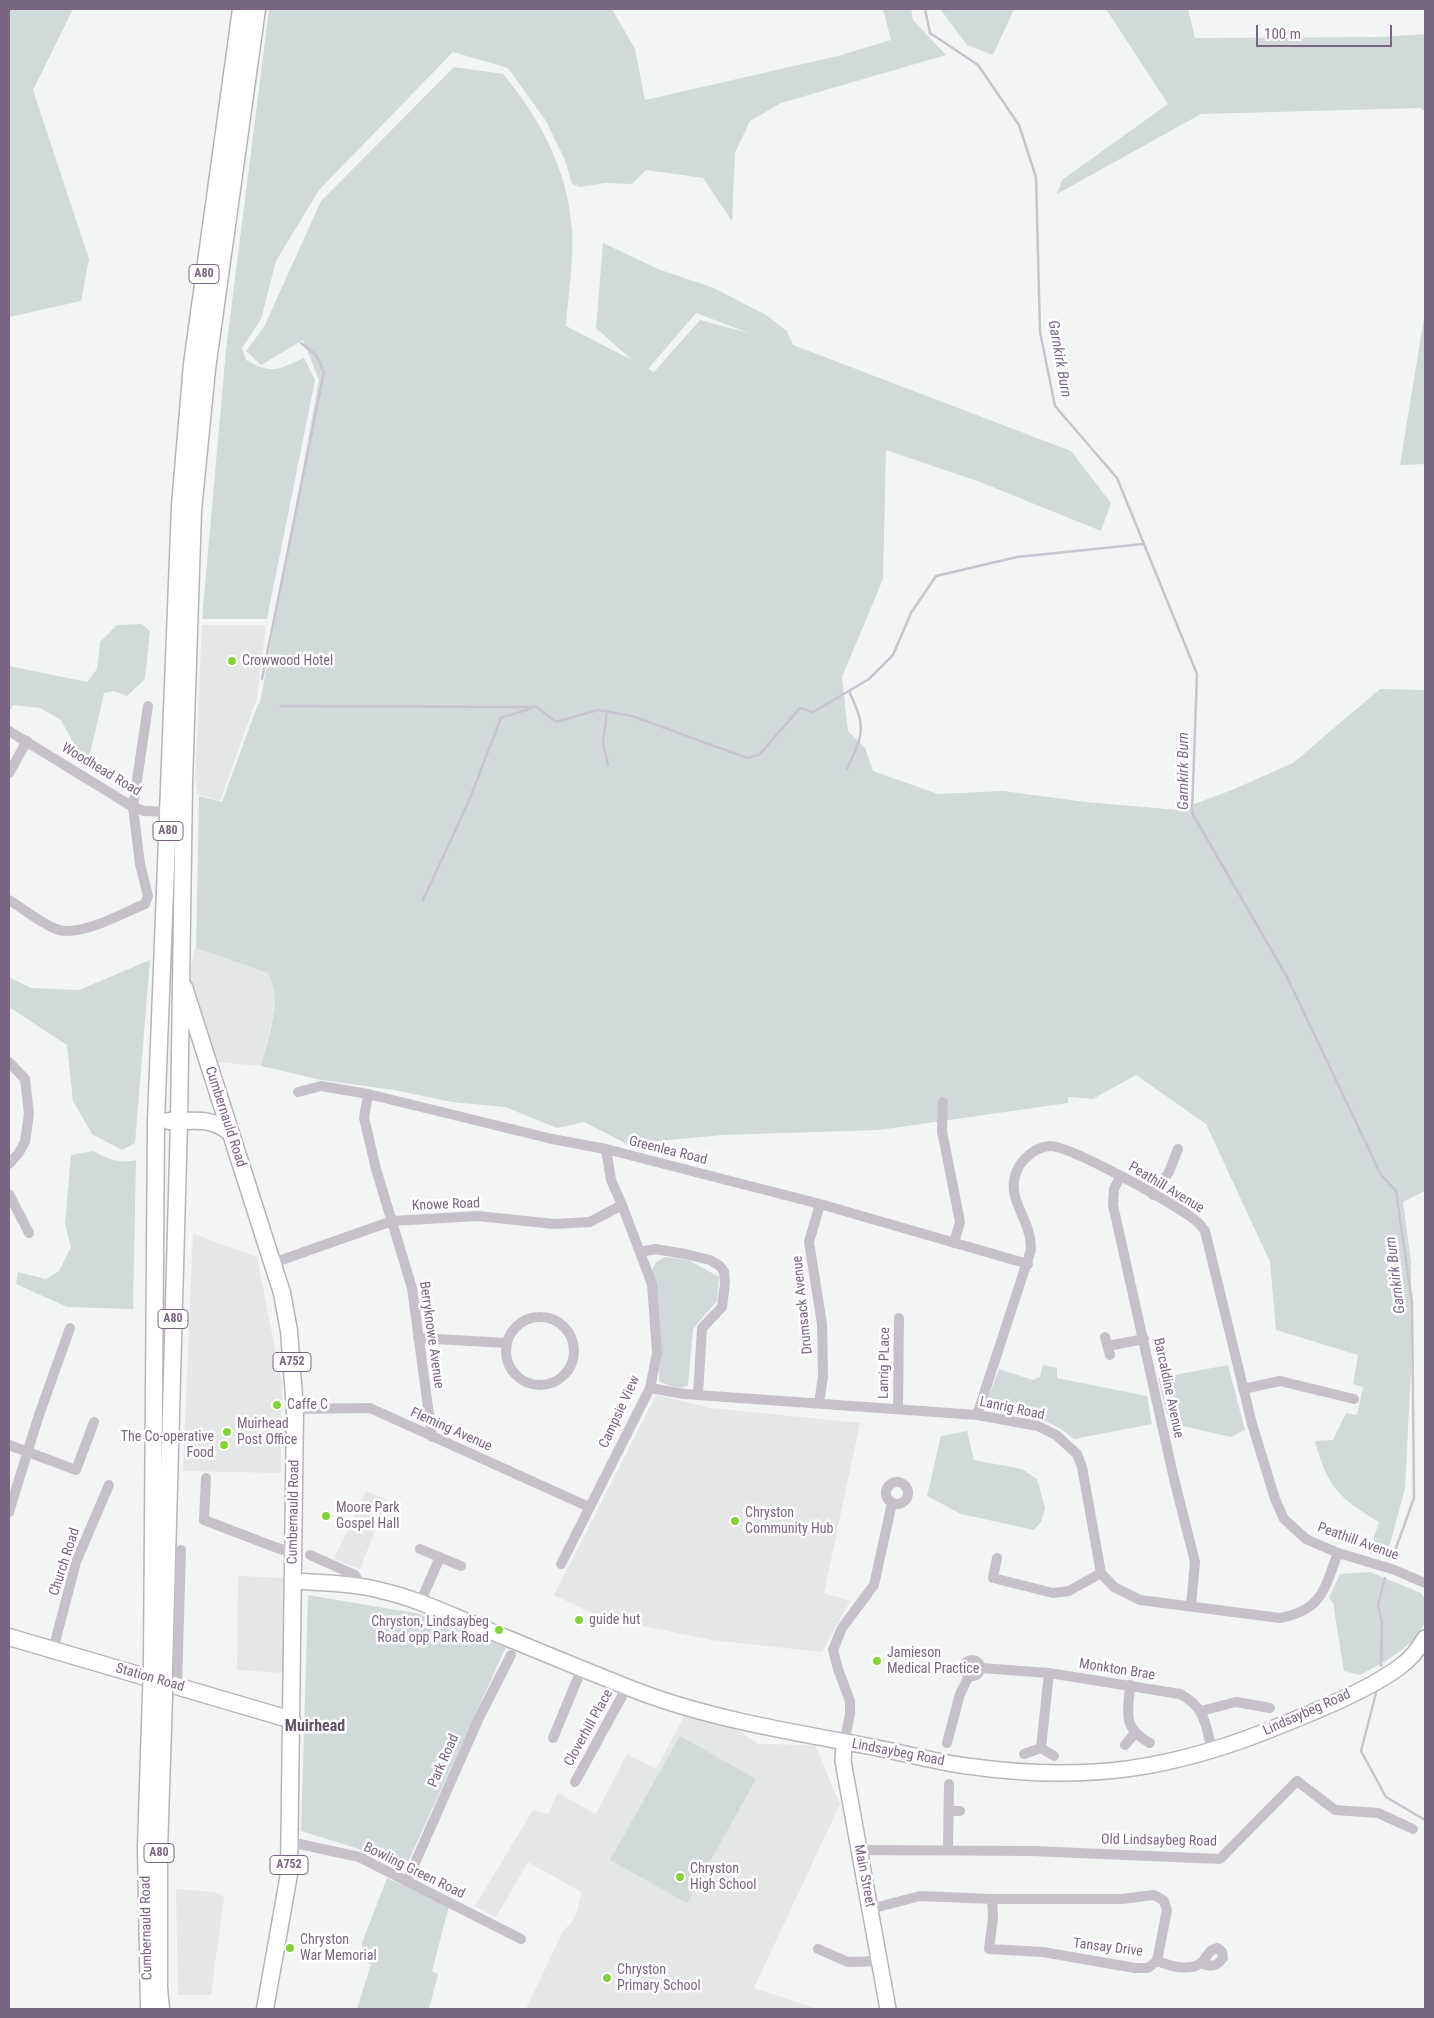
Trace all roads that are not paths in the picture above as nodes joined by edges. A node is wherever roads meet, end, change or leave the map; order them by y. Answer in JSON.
{"nodes":[{"id":1,"x":241,"y":9,"type":"edge"},
{"id":2,"x":256,"y":9,"type":"edge"},
{"id":3,"x":148,"y":706,"type":"dead end"},
{"id":4,"x":9,"y":732,"type":"edge"},
{"id":5,"x":27,"y":741,"type":"junction"},
{"id":6,"x":9,"y":773,"type":"edge"},
{"id":7,"x":133,"y":807,"type":"junction"},
{"id":8,"x":176,"y":812,"type":"junction"},
{"id":9,"x":9,"y":900,"type":"edge"},
{"id":10,"x":179,"y":970,"type":"junction"},
{"id":11,"x":9,"y":1062,"type":"edge"},
{"id":12,"x":298,"y":1092,"type":"dead end"},
{"id":13,"x":368,"y":1094,"type":"junction"},
{"id":14,"x":943,"y":1102,"type":"dead end"},
{"id":15,"x":156,"y":1121,"type":"junction"},
{"id":16,"x":179,"y":1122,"type":"junction"},
{"id":17,"x":229,"y":1132,"type":"junction"},
{"id":18,"x":1178,"y":1148,"type":"dead end"},
{"id":19,"x":606,"y":1149,"type":"junction"},
{"id":20,"x":9,"y":1164,"type":"edge"},
{"id":21,"x":1120,"y":1177,"type":"junction"},
{"id":22,"x":9,"y":1194,"type":"edge"},
{"id":23,"x":1154,"y":1195,"type":"junction"},
{"id":24,"x":820,"y":1204,"type":"junction"},
{"id":25,"x":622,"y":1205,"type":"junction"},
{"id":26,"x":392,"y":1221,"type":"junction"},
{"id":27,"x":30,"y":1233,"type":"dead end"},
{"id":28,"x":954,"y":1243,"type":"junction"},
{"id":29,"x":640,"y":1252,"type":"junction"},
{"id":30,"x":273,"y":1263,"type":"junction"},
{"id":31,"x":1028,"y":1264,"type":"junction"},
{"id":32,"x":899,"y":1318,"type":"dead end"},
{"id":33,"x":70,"y":1328,"type":"dead end"},
{"id":34,"x":418,"y":1338,"type":"junction"},
{"id":35,"x":1144,"y":1339,"type":"junction"},
{"id":36,"x":506,"y":1343,"type":"junction"},
{"id":37,"x":1108,"y":1346,"type":"dead end"},
{"id":38,"x":650,"y":1388,"type":"junction"},
{"id":39,"x":1243,"y":1389,"type":"junction"},
{"id":40,"x":698,"y":1395,"type":"junction"},
{"id":41,"x":1354,"y":1399,"type":"dead end"},
{"id":42,"x":818,"y":1403,"type":"junction"},
{"id":43,"x":295,"y":1409,"type":"junction"},
{"id":44,"x":898,"y":1409,"type":"junction"},
{"id":45,"x":976,"y":1415,"type":"junction"},
{"id":46,"x":94,"y":1422,"type":"dead end"},
{"id":47,"x":432,"y":1437,"type":"junction"},
{"id":48,"x":9,"y":1446,"type":"edge"},
{"id":49,"x":28,"y":1453,"type":"junction"},
{"id":50,"x":206,"y":1478,"type":"dead end"},
{"id":51,"x":108,"y":1485,"type":"dead end"},
{"id":52,"x":892,"y":1503,"type":"dead end"},
{"id":53,"x":590,"y":1507,"type":"junction"},
{"id":54,"x":9,"y":1512,"type":"edge"},
{"id":55,"x":420,"y":1549,"type":"dead end"},
{"id":56,"x":181,"y":1550,"type":"dead end"},
{"id":57,"x":1338,"y":1553,"type":"junction"},
{"id":58,"x":440,"y":1557,"type":"junction"},
{"id":59,"x":310,"y":1558,"type":"junction"},
{"id":60,"x":996,"y":1558,"type":"dead end"},
{"id":61,"x":561,"y":1564,"type":"dead end"},
{"id":62,"x":462,"y":1566,"type":"dead end"},
{"id":63,"x":1101,"y":1573,"type":"junction"},
{"id":64,"x":294,"y":1581,"type":"junction"},
{"id":65,"x":1425,"y":1583,"type":"edge"},
{"id":66,"x":362,"y":1588,"type":"junction"},
{"id":67,"x":420,"y":1603,"type":"junction"},
{"id":68,"x":1190,"y":1606,"type":"junction"},
{"id":69,"x":9,"y":1637,"type":"edge"},
{"id":70,"x":1425,"y":1638,"type":"edge"},
{"id":71,"x":53,"y":1650,"type":"junction"},
{"id":72,"x":511,"y":1655,"type":"dead end"},
{"id":73,"x":158,"y":1666,"type":"junction"},
{"id":74,"x":582,"y":1668,"type":"junction"},
{"id":75,"x":1049,"y":1673,"type":"junction"},
{"id":76,"x":1130,"y":1685,"type":"junction"},
{"id":77,"x":177,"y":1686,"type":"junction"},
{"id":78,"x":627,"y":1687,"type":"junction"},
{"id":79,"x":158,"y":1696,"type":"junction"},
{"id":80,"x":1270,"y":1708,"type":"dead end"},
{"id":81,"x":1201,"y":1712,"type":"junction"},
{"id":82,"x":292,"y":1720,"type":"junction"},
{"id":83,"x":1135,"y":1733,"type":"junction"},
{"id":84,"x":554,"y":1738,"type":"dead end"},
{"id":85,"x":844,"y":1742,"type":"junction"},
{"id":86,"x":947,"y":1743,"type":"dead end"},
{"id":87,"x":1150,"y":1743,"type":"dead end"},
{"id":88,"x":1125,"y":1745,"type":"dead end"},
{"id":89,"x":1040,"y":1748,"type":"junction"},
{"id":90,"x":1212,"y":1751,"type":"junction"},
{"id":91,"x":1024,"y":1754,"type":"dead end"},
{"id":92,"x":1054,"y":1756,"type":"dead end"},
{"id":93,"x":575,"y":1782,"type":"dead end"},
{"id":94,"x":949,"y":1784,"type":"dead end"},
{"id":95,"x":949,"y":1811,"type":"junction"},
{"id":96,"x":960,"y":1811,"type":"dead end"},
{"id":97,"x":1413,"y":1829,"type":"dead end"},
{"id":98,"x":290,"y":1842,"type":"junction"},
{"id":99,"x":859,"y":1850,"type":"junction"},
{"id":100,"x":948,"y":1850,"type":"junction"},
{"id":101,"x":407,"y":1881,"type":"junction"},
{"id":102,"x":992,"y":1899,"type":"junction"},
{"id":103,"x":870,"y":1909,"type":"junction"},
{"id":104,"x":521,"y":1939,"type":"dead end"},
{"id":105,"x":818,"y":1949,"type":"dead end"},
{"id":106,"x":879,"y":1961,"type":"junction"},
{"id":107,"x":1158,"y":1961,"type":"junction"},
{"id":108,"x":1201,"y":1963,"type":"dead end"},
{"id":109,"x":149,"y":2009,"type":"edge"},
{"id":110,"x":161,"y":2009,"type":"edge"},
{"id":111,"x":265,"y":2009,"type":"edge"},
{"id":112,"x":888,"y":2009,"type":"edge"}],
"edges":[{"from":1,"to":8,"type":"main road","number":"A80"},
{"from":2,"to":8,"type":"main road","number":"A80"},
{"from":3,"to":7,"type":"street"},
{"from":4,"to":5,"type":"street","name":"Woodhead Road"},
{"from":5,"to":6,"type":"street"},
{"from":5,"to":7,"type":"street","name":"Woodhead Road"},
{"from":7,"to":8,"type":"street","name":"Woodhead Road"},
{"from":7,"to":9,"type":"street"},
{"from":8,"to":10,"type":"main road","number":"A80"},
{"from":8,"to":15,"type":"main road","number":"A80"},
{"from":10,"to":16,"type":"main road","number":"A80"},
{"from":10,"to":17,"type":"main road","name":"Cumbernauld Road","number":"A752"},
{"from":11,"to":20,"type":"street"},
{"from":12,"to":13,"type":"street","name":"Greenlea Road"},
{"from":13,"to":19,"type":"street","name":"Greenlea Road"},
{"from":13,"to":26,"type":"street","name":"Berryknowe Avenue"},
{"from":14,"to":28,"type":"street"},
{"from":15,"to":16,"type":"main road"},
{"from":15,"to":73,"type":"main road","number":"A80"},
{"from":16,"to":17,"type":"main road"},
{"from":16,"to":73,"type":"main road","number":"A80"},
{"from":17,"to":30,"type":"main road","name":"Cumbernauld Road","number":"A752"},
{"from":18,"to":23,"type":"street"},
{"from":19,"to":24,"type":"street","name":"Greenlea Road"},
{"from":19,"to":25,"type":"street","name":"Campsie View"},
{"from":21,"to":23,"type":"street","name":"Peathill Avenue"},
{"from":21,"to":31,"type":"street","name":"Peathill Avenue"},
{"from":21,"to":35,"type":"street","name":"Barcaldine Avenue"},
{"from":22,"to":27,"type":"street"},
{"from":23,"to":39,"type":"street","name":"Peathill Avenue"},
{"from":24,"to":28,"type":"street","name":"Greenlea Road"},
{"from":24,"to":42,"type":"street","name":"Drumsack Avenue"},
{"from":25,"to":26,"type":"street","name":"Knowe Road"},
{"from":25,"to":29,"type":"street","name":"Campsie View"},
{"from":26,"to":30,"type":"street","name":"Knowe Road"},
{"from":26,"to":34,"type":"street","name":"Berryknowe Avenue"},
{"from":28,"to":31,"type":"street","name":"Greenlea Road"},
{"from":29,"to":38,"type":"street","name":"Campsie View"},
{"from":29,"to":40,"type":"street"},
{"from":30,"to":43,"type":"main road","name":"Cumbernauld Road","number":"A752"},
{"from":31,"to":45,"type":"street","name":"Peathill Avenue"},
{"from":32,"to":44,"type":"street","name":"Lanrig PLace"},
{"from":33,"to":49,"type":"street"},
{"from":34,"to":36,"type":"street"},
{"from":34,"to":47,"type":"street","name":"Berryknowe Avenue"},
{"from":35,"to":37,"type":"street"},
{"from":35,"to":68,"type":"street","name":"Barcaldine Avenue"},
{"from":36,"to":36,"type":"street"},
{"from":38,"to":40,"type":"street","name":"Lanrig Road"},
{"from":38,"to":53,"type":"street","name":"Campsie View"},
{"from":39,"to":41,"type":"street"},
{"from":39,"to":57,"type":"street","name":"Peathill Avenue"},
{"from":40,"to":42,"type":"street","name":"Lanrig Road"},
{"from":42,"to":44,"type":"street","name":"Lanrig Road"},
{"from":43,"to":47,"type":"street","name":"Fleming Avenue"},
{"from":43,"to":59,"type":"main road","name":"Cumbernauld Road","number":"A752"},
{"from":44,"to":45,"type":"street","name":"Lanrig Road"},
{"from":45,"to":63,"type":"street","name":"Lanrig Road"},
{"from":46,"to":49,"type":"street"},
{"from":47,"to":53,"type":"street","name":"Fleming Avenue"},
{"from":48,"to":49,"type":"street"},
{"from":49,"to":54,"type":"street"},
{"from":50,"to":59,"type":"street"},
{"from":51,"to":71,"type":"street","name":"Church Road"},
{"from":52,"to":85,"type":"street"},
{"from":53,"to":61,"type":"street","name":"Campsie View"},
{"from":55,"to":58,"type":"street"},
{"from":56,"to":77,"type":"street"},
{"from":57,"to":65,"type":"street","name":"Peathill Avenue"},
{"from":57,"to":68,"type":"street"},
{"from":58,"to":62,"type":"street"},
{"from":58,"to":67,"type":"street"},
{"from":59,"to":64,"type":"main road","name":"Cumbernauld Road","number":"A752"},
{"from":59,"to":66,"type":"street"},
{"from":60,"to":63,"type":"street"},
{"from":63,"to":68,"type":"street"},
{"from":64,"to":66,"type":"main road","name":"Lindsaybeg Road"},
{"from":64,"to":82,"type":"main road","name":"Cumbernauld Road","number":"A752"},
{"from":66,"to":67,"type":"main road","name":"Lindsaybeg Road"},
{"from":67,"to":74,"type":"main road","name":"Lindsaybeg Road"},
{"from":69,"to":71,"type":"main road","name":"Station Road"},
{"from":70,"to":90,"type":"main road","name":"Lindsaybeg Road"},
{"from":71,"to":77,"type":"main road","name":"Station Road"},
{"from":72,"to":101,"type":"street","name":"Park Road"},
{"from":73,"to":79,"type":"main road","number":"A80","bridge":true},
{"from":74,"to":78,"type":"main road","name":"Lindsaybeg Road"},
{"from":74,"to":84,"type":"street"},
{"from":75,"to":76,"type":"street","name":"Monkton Brae"},
{"from":75,"to":86,"type":"street","name":"Monkton Brae"},
{"from":75,"to":89,"type":"street"},
{"from":76,"to":81,"type":"street","name":"Monkton Brae"},
{"from":76,"to":83,"type":"street"},
{"from":77,"to":82,"type":"main road","name":"Station Road"},
{"from":78,"to":85,"type":"main road","name":"Lindsaybeg Road"},
{"from":78,"to":93,"type":"street","name":"Cloverhill Place"},
{"from":79,"to":109,"type":"main road","name":"Cumbernauld Road","number":"A80"},
{"from":79,"to":110,"type":"main road","number":"A80"},
{"from":80,"to":81,"type":"street"},
{"from":81,"to":90,"type":"street"},
{"from":82,"to":98,"type":"main road","name":"Cumbernauld Road","number":"A752"},
{"from":83,"to":87,"type":"street"},
{"from":83,"to":88,"type":"street"},
{"from":85,"to":90,"type":"main road","name":"Lindsaybeg Road"},
{"from":85,"to":99,"type":"main road","name":"Main Street"},
{"from":89,"to":91,"type":"street"},
{"from":89,"to":92,"type":"street"},
{"from":94,"to":95,"type":"street"},
{"from":95,"to":96,"type":"street"},
{"from":95,"to":100,"type":"street"},
{"from":97,"to":100,"type":"street","name":"Old Lindsaybeg Road"},
{"from":98,"to":101,"type":"street","name":"Bowling Green Road"},
{"from":98,"to":111,"type":"main road","name":"Cumbernauld Road","number":"A752"},
{"from":99,"to":100,"type":"street","name":"Old Lindsaybeg Road"},
{"from":99,"to":103,"type":"main road","name":"Main Street"},
{"from":101,"to":104,"type":"street","name":"Bowling Green Road"},
{"from":102,"to":103,"type":"street","name":"Tansay Drive"},
{"from":102,"to":107,"type":"street","name":"Tansay Drive"},
{"from":102,"to":107,"type":"street","name":"Tansay Drive"},
{"from":103,"to":106,"type":"main road","name":"Main Street"},
{"from":105,"to":106,"type":"street"},
{"from":106,"to":112,"type":"main road","name":"Main Street"},
{"from":107,"to":108,"type":"street"}]}
